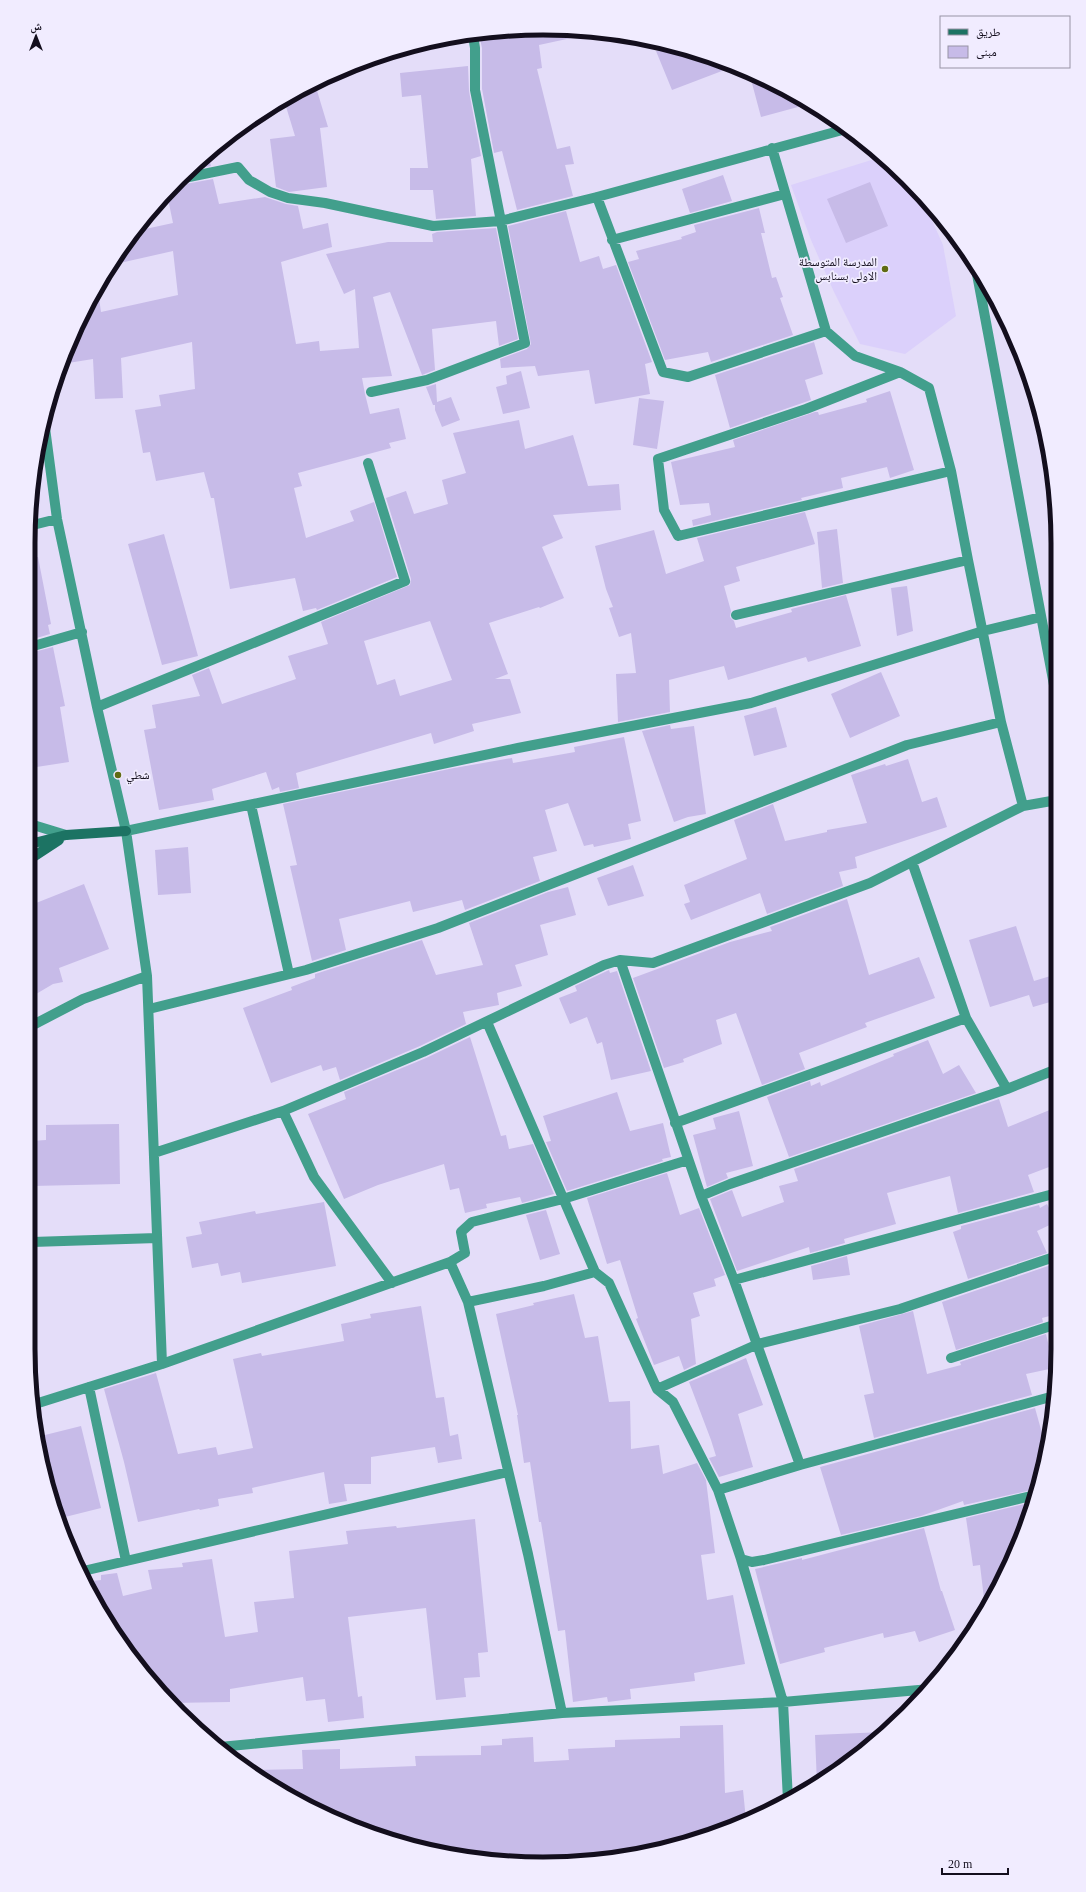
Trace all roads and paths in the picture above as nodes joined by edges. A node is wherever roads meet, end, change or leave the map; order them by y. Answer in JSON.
{"nodes":[{"id":1,"x":474,"y":40,"type":"edge"},
{"id":2,"x":839,"y":131,"type":"edge"},
{"id":3,"x":772,"y":148,"type":"junction"},
{"id":4,"x":192,"y":176,"type":"edge"},
{"id":5,"x":786,"y":194,"type":"junction"},
{"id":6,"x":597,"y":197,"type":"junction"},
{"id":7,"x":500,"y":221,"type":"junction"},
{"id":8,"x":612,"y":240,"type":"junction"},
{"id":9,"x":978,"y":282,"type":"edge"},
{"id":10,"x":826,"y":332,"type":"junction"},
{"id":11,"x":900,"y":372,"type":"junction"},
{"id":12,"x":371,"y":392,"type":"dead end"},
{"id":13,"x":46,"y":438,"type":"edge"},
{"id":14,"x":368,"y":463,"type":"dead end"},
{"id":15,"x":951,"y":471,"type":"junction"},
{"id":16,"x":57,"y":519,"type":"junction"},
{"id":17,"x":36,"y":524,"type":"edge"},
{"id":18,"x":968,"y":560,"type":"junction"},
{"id":19,"x":736,"y":616,"type":"dead end"},
{"id":20,"x":1041,"y":617,"type":"junction"},
{"id":21,"x":983,"y":631,"type":"junction"},
{"id":22,"x":82,"y":632,"type":"junction"},
{"id":23,"x":35,"y":646,"type":"edge"},
{"id":24,"x":1051,"y":670,"type":"edge"},
{"id":25,"x":97,"y":707,"type":"junction"},
{"id":26,"x":1001,"y":722,"type":"junction"},
{"id":27,"x":1051,"y":801,"type":"edge"},
{"id":28,"x":251,"y":805,"type":"junction"},
{"id":29,"x":1023,"y":806,"type":"junction"},
{"id":30,"x":35,"y":826,"type":"edge"},
{"id":31,"x":126,"y":831,"type":"junction"},
{"id":32,"x":66,"y":835,"type":"junction"},
{"id":33,"x":35,"y":843,"type":"edge"},
{"id":34,"x":35,"y":856,"type":"edge"},
{"id":35,"x":912,"y":862,"type":"junction"},
{"id":36,"x":620,"y":960,"type":"junction"},
{"id":37,"x":289,"y":974,"type":"junction"},
{"id":38,"x":147,"y":976,"type":"junction"},
{"id":39,"x":148,"y":1009,"type":"junction"},
{"id":40,"x":966,"y":1018,"type":"junction"},
{"id":41,"x":486,"y":1022,"type":"junction"},
{"id":42,"x":35,"y":1024,"type":"edge"},
{"id":43,"x":1051,"y":1071,"type":"edge"},
{"id":44,"x":1006,"y":1089,"type":"junction"},
{"id":45,"x":283,"y":1111,"type":"junction"},
{"id":46,"x":675,"y":1123,"type":"junction"},
{"id":47,"x":154,"y":1153,"type":"junction"},
{"id":48,"x":688,"y":1160,"type":"junction"},
{"id":49,"x":1051,"y":1195,"type":"edge"},
{"id":50,"x":701,"y":1196,"type":"junction"},
{"id":51,"x":564,"y":1198,"type":"junction"},
{"id":52,"x":158,"y":1238,"type":"junction"},
{"id":53,"x":35,"y":1242,"type":"edge"},
{"id":54,"x":1051,"y":1258,"type":"edge"},
{"id":55,"x":450,"y":1262,"type":"junction"},
{"id":56,"x":594,"y":1272,"type":"junction"},
{"id":57,"x":734,"y":1280,"type":"junction"},
{"id":58,"x":392,"y":1283,"type":"junction"},
{"id":59,"x":468,"y":1302,"type":"junction"},
{"id":60,"x":1051,"y":1326,"type":"edge"},
{"id":61,"x":758,"y":1344,"type":"junction"},
{"id":62,"x":951,"y":1358,"type":"dead end"},
{"id":63,"x":162,"y":1364,"type":"junction"},
{"id":64,"x":89,"y":1387,"type":"junction"},
{"id":65,"x":657,"y":1389,"type":"junction"},
{"id":66,"x":1049,"y":1397,"type":"edge"},
{"id":67,"x":38,"y":1403,"type":"edge"},
{"id":68,"x":800,"y":1465,"type":"junction"},
{"id":69,"x":508,"y":1472,"type":"junction"},
{"id":70,"x":718,"y":1490,"type":"junction"},
{"id":71,"x":1029,"y":1496,"type":"edge"},
{"id":72,"x":741,"y":1559,"type":"junction"},
{"id":73,"x":126,"y":1561,"type":"junction"},
{"id":74,"x":86,"y":1570,"type":"edge"},
{"id":75,"x":919,"y":1690,"type":"edge"},
{"id":76,"x":783,"y":1702,"type":"junction"},
{"id":77,"x":562,"y":1713,"type":"junction"},
{"id":78,"x":227,"y":1746,"type":"edge"},
{"id":79,"x":788,"y":1794,"type":"edge"}],
"edges":[{"from":1,"to":7,"type":"street"},
{"from":2,"to":3,"type":"street"},
{"from":3,"to":5,"type":"street"},
{"from":3,"to":6,"type":"street"},
{"from":4,"to":7,"type":"street"},
{"from":5,"to":8,"type":"street"},
{"from":5,"to":10,"type":"street"},
{"from":6,"to":7,"type":"street"},
{"from":6,"to":8,"type":"street"},
{"from":7,"to":12,"type":"street"},
{"from":8,"to":10,"type":"street"},
{"from":9,"to":20,"type":"street"},
{"from":10,"to":11,"type":"street"},
{"from":11,"to":15,"type":"street"},
{"from":11,"to":15,"type":"street"},
{"from":13,"to":16,"type":"street"},
{"from":14,"to":25,"type":"street"},
{"from":15,"to":18,"type":"street"},
{"from":16,"to":17,"type":"street"},
{"from":16,"to":22,"type":"street"},
{"from":18,"to":19,"type":"street"},
{"from":18,"to":21,"type":"street"},
{"from":20,"to":21,"type":"street"},
{"from":20,"to":24,"type":"street"},
{"from":21,"to":26,"type":"street"},
{"from":21,"to":28,"type":"street"},
{"from":22,"to":23,"type":"street"},
{"from":22,"to":25,"type":"street"},
{"from":25,"to":31,"type":"street"},
{"from":26,"to":29,"type":"street"},
{"from":26,"to":37,"type":"street"},
{"from":27,"to":29,"type":"street"},
{"from":28,"to":31,"type":"street"},
{"from":28,"to":37,"type":"street"},
{"from":29,"to":35,"type":"street"},
{"from":30,"to":32,"type":"street"},
{"from":31,"to":32,"type":"street"},
{"from":31,"to":38,"type":"street"},
{"from":32,"to":33,"type":"street"},
{"from":32,"to":34,"type":"street"},
{"from":35,"to":36,"type":"street"},
{"from":35,"to":40,"type":"street"},
{"from":36,"to":41,"type":"street"},
{"from":36,"to":46,"type":"street"},
{"from":37,"to":39,"type":"street"},
{"from":38,"to":39,"type":"street"},
{"from":38,"to":42,"type":"street"},
{"from":39,"to":47,"type":"street"},
{"from":40,"to":44,"type":"street"},
{"from":40,"to":46,"type":"street"},
{"from":41,"to":45,"type":"street"},
{"from":41,"to":51,"type":"street"},
{"from":43,"to":44,"type":"street"},
{"from":44,"to":50,"type":"street"},
{"from":45,"to":47,"type":"street"},
{"from":45,"to":58,"type":"street"},
{"from":46,"to":48,"type":"street"},
{"from":47,"to":52,"type":"street"},
{"from":48,"to":50,"type":"street"},
{"from":48,"to":51,"type":"street"},
{"from":49,"to":57,"type":"street"},
{"from":50,"to":57,"type":"street"},
{"from":51,"to":55,"type":"street"},
{"from":51,"to":56,"type":"street"},
{"from":52,"to":53,"type":"street"},
{"from":52,"to":63,"type":"street"},
{"from":54,"to":61,"type":"street"},
{"from":55,"to":58,"type":"street"},
{"from":55,"to":59,"type":"street"},
{"from":56,"to":59,"type":"street"},
{"from":56,"to":65,"type":"street"},
{"from":57,"to":61,"type":"street"},
{"from":58,"to":63,"type":"street"},
{"from":59,"to":69,"type":"street"},
{"from":60,"to":62,"type":"street"},
{"from":61,"to":65,"type":"street"},
{"from":61,"to":68,"type":"street"},
{"from":63,"to":64,"type":"street"},
{"from":64,"to":67,"type":"street"},
{"from":64,"to":73,"type":"street"},
{"from":65,"to":70,"type":"street"},
{"from":66,"to":68,"type":"street"},
{"from":68,"to":70,"type":"street"},
{"from":69,"to":73,"type":"street"},
{"from":69,"to":77,"type":"street"},
{"from":70,"to":72,"type":"street"},
{"from":71,"to":72,"type":"street"},
{"from":72,"to":76,"type":"street"},
{"from":73,"to":74,"type":"street"},
{"from":75,"to":76,"type":"street"},
{"from":76,"to":77,"type":"street"},
{"from":76,"to":79,"type":"street"},
{"from":77,"to":78,"type":"street"}]}
